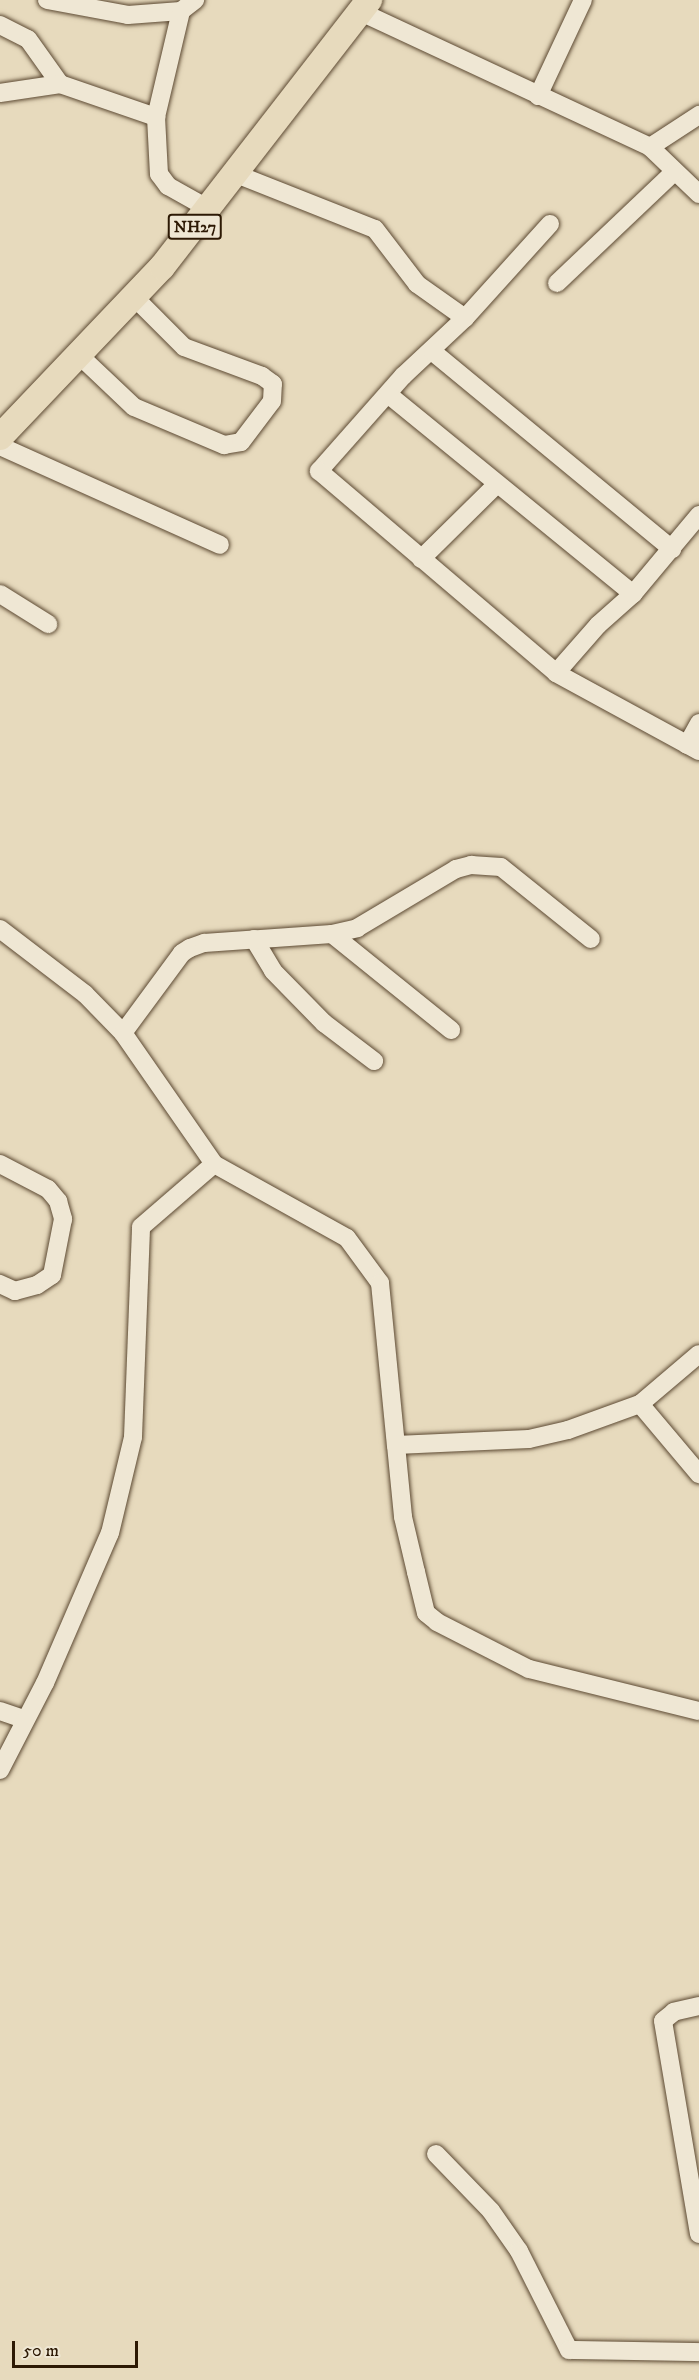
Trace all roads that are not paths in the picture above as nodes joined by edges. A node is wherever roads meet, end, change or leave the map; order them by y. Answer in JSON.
{"nodes":[{"id":1,"x":47,"y":0,"type":"edge"},
{"id":2,"x":583,"y":0,"type":"edge"},
{"id":3,"x":188,"y":6,"type":"edge"},
{"id":4,"x":365,"y":6,"type":"edge"},
{"id":5,"x":0,"y":25,"type":"edge"},
{"id":6,"x":60,"y":84,"type":"junction"},
{"id":7,"x":0,"y":93,"type":"edge"},
{"id":8,"x":538,"y":96,"type":"junction"},
{"id":9,"x":699,"y":115,"type":"edge"},
{"id":10,"x":156,"y":117,"type":"junction"},
{"id":11,"x":650,"y":147,"type":"junction"},
{"id":12,"x":674,"y":172,"type":"junction"},
{"id":13,"x":236,"y":174,"type":"junction"},
{"id":14,"x":699,"y":194,"type":"edge"},
{"id":15,"x":209,"y":209,"type":"junction"},
{"id":16,"x":550,"y":224,"type":"dead end"},
{"id":17,"x":557,"y":283,"type":"dead end"},
{"id":18,"x":135,"y":298,"type":"junction"},
{"id":19,"x":465,"y":318,"type":"junction"},
{"id":20,"x":433,"y":352,"type":"junction"},
{"id":21,"x":80,"y":356,"type":"junction"},
{"id":22,"x":389,"y":395,"type":"junction"},
{"id":23,"x":0,"y":437,"type":"edge"},
{"id":24,"x":0,"y":446,"type":"edge"},
{"id":25,"x":497,"y":484,"type":"junction"},
{"id":26,"x":696,"y":525,"type":"edge"},
{"id":27,"x":220,"y":545,"type":"dead end"},
{"id":28,"x":672,"y":549,"type":"junction"},
{"id":29,"x":421,"y":559,"type":"junction"},
{"id":30,"x":0,"y":594,"type":"edge"},
{"id":31,"x":633,"y":594,"type":"junction"},
{"id":32,"x":48,"y":624,"type":"dead end"},
{"id":33,"x":556,"y":673,"type":"junction"},
{"id":34,"x":699,"y":723,"type":"edge"},
{"id":35,"x":693,"y":748,"type":"edge"},
{"id":36,"x":0,"y":929,"type":"edge"},
{"id":37,"x":332,"y":933,"type":"junction"},
{"id":38,"x":254,"y":939,"type":"junction"},
{"id":39,"x":591,"y":939,"type":"dead end"},
{"id":40,"x":451,"y":1030,"type":"dead end"},
{"id":41,"x":123,"y":1033,"type":"junction"},
{"id":42,"x":374,"y":1061,"type":"dead end"},
{"id":43,"x":0,"y":1164,"type":"edge"},
{"id":44,"x":214,"y":1164,"type":"junction"},
{"id":45,"x":0,"y":1284,"type":"edge"},
{"id":46,"x":699,"y":1354,"type":"edge"},
{"id":47,"x":639,"y":1404,"type":"junction"},
{"id":48,"x":396,"y":1445,"type":"junction"},
{"id":49,"x":699,"y":1474,"type":"edge"},
{"id":50,"x":0,"y":1711,"type":"edge"},
{"id":51,"x":699,"y":1711,"type":"edge"},
{"id":52,"x":23,"y":1719,"type":"junction"},
{"id":53,"x":0,"y":1770,"type":"edge"},
{"id":54,"x":699,"y":2006,"type":"edge"},
{"id":55,"x":436,"y":2154,"type":"dead end"},
{"id":56,"x":699,"y":2234,"type":"edge"},
{"id":57,"x":699,"y":2352,"type":"edge"}],
"edges":[{"from":1,"to":3,"type":"street"},
{"from":2,"to":8,"type":"street"},
{"from":3,"to":10,"type":"street"},
{"from":4,"to":8,"type":"street"},
{"from":4,"to":13,"type":"highway","number":"NH27"},
{"from":5,"to":6,"type":"street"},
{"from":6,"to":7,"type":"street"},
{"from":6,"to":10,"type":"street"},
{"from":8,"to":11,"type":"street"},
{"from":9,"to":11,"type":"street"},
{"from":10,"to":15,"type":"street"},
{"from":11,"to":12,"type":"street"},
{"from":12,"to":14,"type":"street"},
{"from":12,"to":17,"type":"street"},
{"from":13,"to":15,"type":"highway","number":"NH27"},
{"from":13,"to":19,"type":"street"},
{"from":15,"to":18,"type":"highway","number":"NH27"},
{"from":16,"to":19,"type":"street"},
{"from":18,"to":21,"type":"highway","number":"NH27"},
{"from":18,"to":21,"type":"street"},
{"from":19,"to":20,"type":"street"},
{"from":20,"to":22,"type":"street"},
{"from":20,"to":28,"type":"street"},
{"from":21,"to":23,"type":"highway","number":"NH27"},
{"from":22,"to":25,"type":"street"},
{"from":22,"to":29,"type":"street"},
{"from":24,"to":27,"type":"street"},
{"from":25,"to":29,"type":"street"},
{"from":25,"to":31,"type":"street"},
{"from":26,"to":28,"type":"street"},
{"from":28,"to":31,"type":"street"},
{"from":29,"to":33,"type":"street"},
{"from":30,"to":32,"type":"street"},
{"from":31,"to":33,"type":"street"},
{"from":33,"to":35,"type":"street"},
{"from":34,"to":35,"type":"street"},
{"from":36,"to":41,"type":"street"},
{"from":37,"to":38,"type":"street"},
{"from":37,"to":39,"type":"street"},
{"from":37,"to":40,"type":"street"},
{"from":38,"to":41,"type":"street"},
{"from":38,"to":42,"type":"street"},
{"from":41,"to":44,"type":"street"},
{"from":43,"to":45,"type":"street"},
{"from":44,"to":48,"type":"street"},
{"from":44,"to":52,"type":"street"},
{"from":46,"to":47,"type":"street"},
{"from":47,"to":48,"type":"street"},
{"from":47,"to":49,"type":"street"},
{"from":48,"to":51,"type":"street"},
{"from":50,"to":52,"type":"street"},
{"from":52,"to":53,"type":"street"},
{"from":54,"to":56,"type":"street"},
{"from":55,"to":57,"type":"street"}]}
